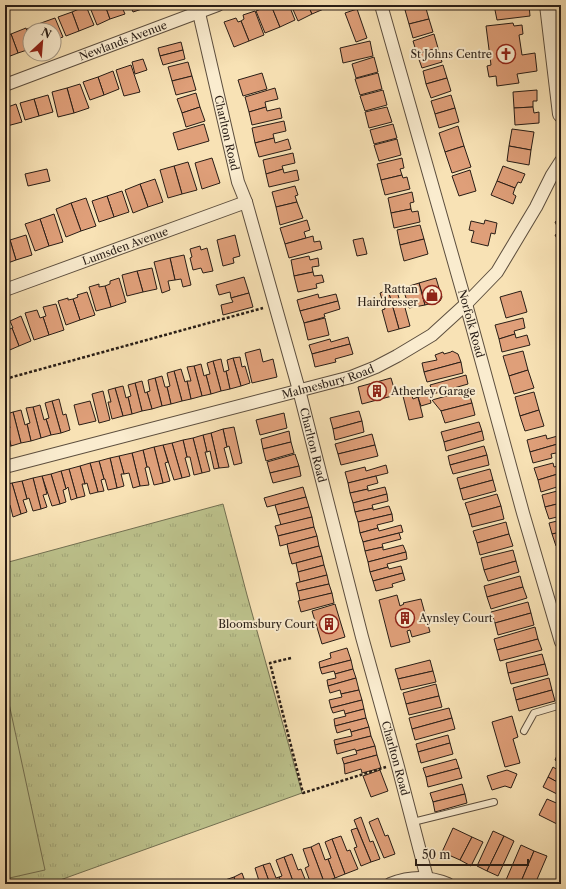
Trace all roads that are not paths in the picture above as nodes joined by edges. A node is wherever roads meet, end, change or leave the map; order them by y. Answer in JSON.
{"nodes":[{"id":1,"x":218,"y":5,"type":"edge"},
{"id":2,"x":381,"y":5,"type":"edge"},
{"id":3,"x":548,"y":5,"type":"edge"},
{"id":4,"x":199,"y":13,"type":"junction"},
{"id":5,"x":558,"y":61,"type":"edge"},
{"id":6,"x":5,"y":85,"type":"edge"},
{"id":7,"x":561,"y":114,"type":"edge"},
{"id":8,"x":561,"y":161,"type":"edge"},
{"id":9,"x":246,"y":202,"type":"junction"},
{"id":10,"x":5,"y":290,"type":"edge"},
{"id":11,"x":466,"y":304,"type":"junction"},
{"id":12,"x":299,"y":390,"type":"junction"},
{"id":13,"x":5,"y":467,"type":"edge"},
{"id":14,"x":561,"y":642,"type":"edge"},
{"id":15,"x":561,"y":705,"type":"edge"},
{"id":16,"x":524,"y":731,"type":"dead end"},
{"id":17,"x":494,"y":802,"type":"dead end"},
{"id":18,"x":413,"y":822,"type":"junction"},
{"id":19,"x":427,"y":878,"type":"junction"},
{"id":20,"x":390,"y":884,"type":"edge"},
{"id":21,"x":448,"y":884,"type":"edge"}],
"edges":[{"from":1,"to":4,"type":"street","name":"Newlands Avenue"},
{"from":2,"to":11,"type":"street","name":"Norfolk Road"},
{"from":3,"to":5,"type":"street"},
{"from":4,"to":6,"type":"street","name":"Newlands Avenue"},
{"from":4,"to":9,"type":"street","name":"Charlton Road"},
{"from":5,"to":7,"type":"street"},
{"from":8,"to":11,"type":"street","name":"Malmesbury Road"},
{"from":9,"to":10,"type":"street","name":"Lumsden Avenue"},
{"from":9,"to":12,"type":"street","name":"Charlton Road"},
{"from":11,"to":12,"type":"street","name":"Malmesbury Road"},
{"from":11,"to":14,"type":"street","name":"Norfolk Road"},
{"from":12,"to":13,"type":"street","name":"Malmesbury Road"},
{"from":12,"to":18,"type":"street","name":"Charlton Road"},
{"from":15,"to":16,"type":"lane"},
{"from":17,"to":18,"type":"lane"},
{"from":18,"to":19,"type":"street","name":"Charlton Road"},
{"from":19,"to":20,"type":"street"},
{"from":19,"to":21,"type":"street"}]}
